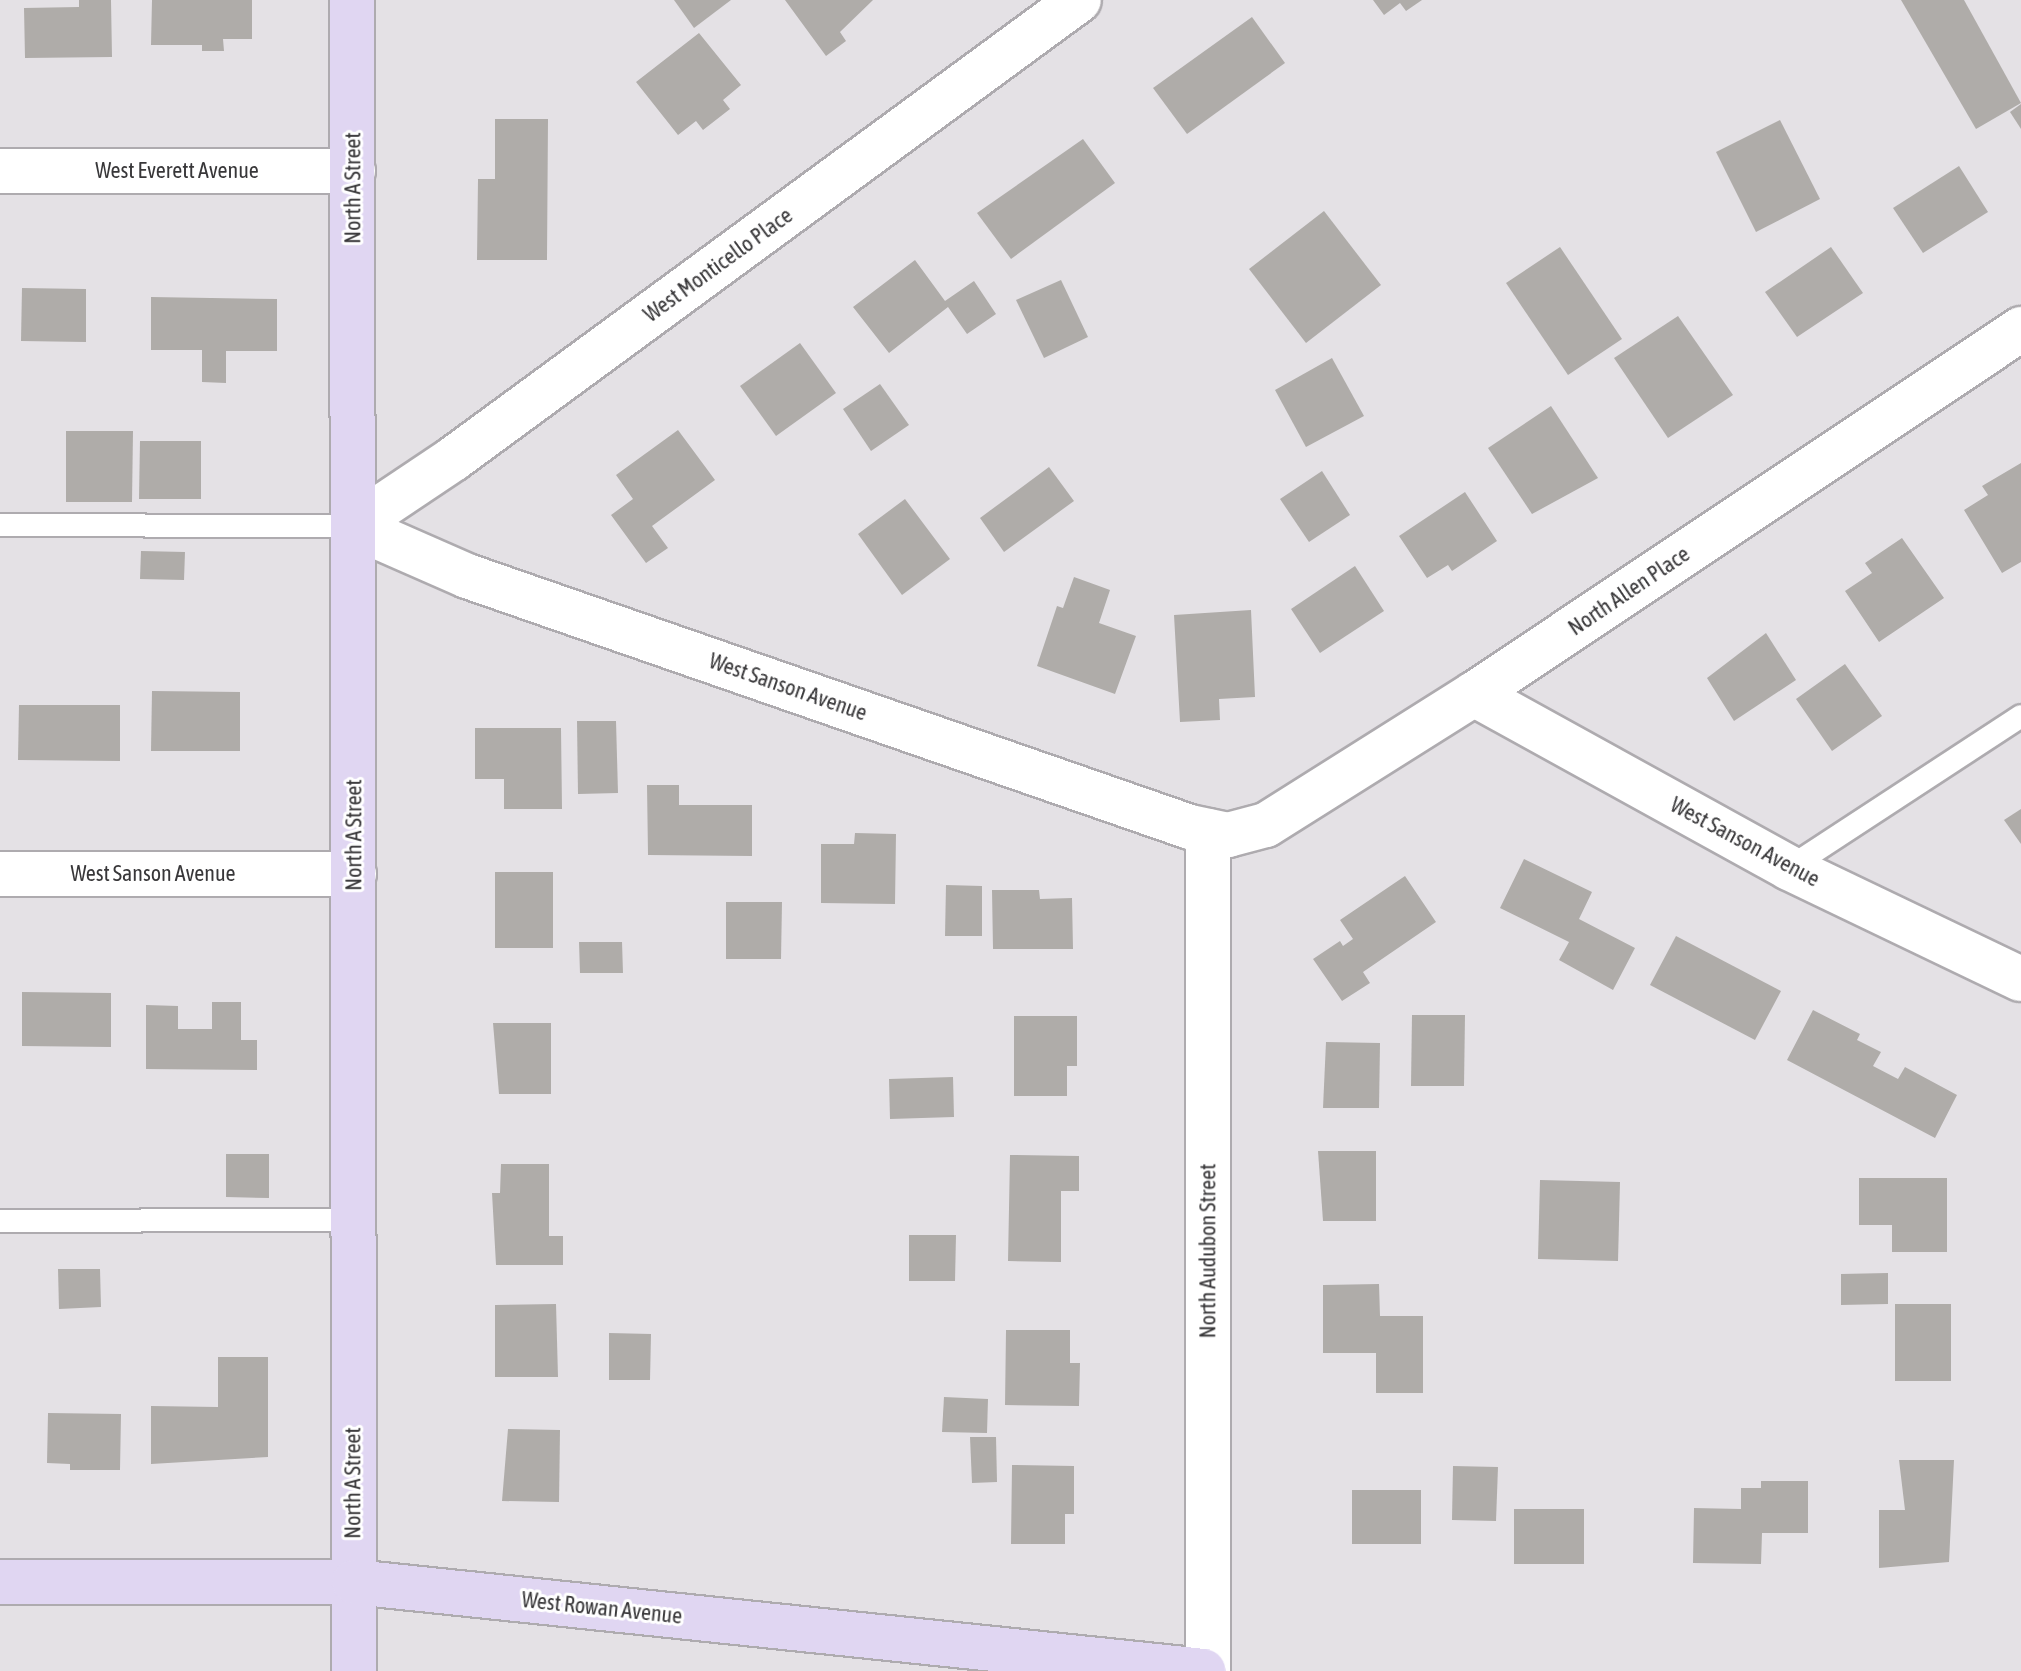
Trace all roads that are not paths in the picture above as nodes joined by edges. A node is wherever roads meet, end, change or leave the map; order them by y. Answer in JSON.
{"nodes":[{"id":1,"x":352,"y":0,"type":"edge"},
{"id":2,"x":1079,"y":0,"type":"edge"},
{"id":3,"x":0,"y":171,"type":"edge"},
{"id":4,"x":353,"y":171,"type":"junction"},
{"id":5,"x":2021,"y":329,"type":"edge"},
{"id":6,"x":0,"y":525,"type":"edge"},
{"id":7,"x":353,"y":526,"type":"junction"},
{"id":8,"x":1474,"y":694,"type":"junction"},
{"id":9,"x":2021,"y":716,"type":"edge"},
{"id":10,"x":1218,"y":833,"type":"junction"},
{"id":11,"x":1789,"y":868,"type":"junction"},
{"id":12,"x":0,"y":874,"type":"edge"},
{"id":13,"x":354,"y":874,"type":"junction"},
{"id":14,"x":2021,"y":979,"type":"edge"},
{"id":15,"x":353,"y":1220,"type":"junction"},
{"id":16,"x":0,"y":1221,"type":"edge"},
{"id":17,"x":0,"y":1582,"type":"edge"},
{"id":18,"x":354,"y":1582,"type":"junction"},
{"id":19,"x":354,"y":1671,"type":"edge"},
{"id":20,"x":1206,"y":1671,"type":"edge"}],
"edges":[{"from":1,"to":4,"type":"street","name":"North A Street"},
{"from":2,"to":7,"type":"street","name":"West Monticello Place"},
{"from":3,"to":4,"type":"street","name":"West Everett Avenue"},
{"from":4,"to":7,"type":"street","name":"North A Street"},
{"from":5,"to":8,"type":"street","name":"North Allen Place"},
{"from":6,"to":7,"type":"lane"},
{"from":7,"to":10,"type":"street","name":"West Sanson Avenue"},
{"from":7,"to":13,"type":"street","name":"North A Street"},
{"from":8,"to":10,"type":"street","name":"North Allen Place"},
{"from":8,"to":11,"type":"street","name":"West Sanson Avenue"},
{"from":9,"to":11,"type":"lane"},
{"from":10,"to":20,"type":"street","name":"North Audubon Street"},
{"from":11,"to":14,"type":"street","name":"West Sanson Avenue"},
{"from":12,"to":13,"type":"street","name":"West Sanson Avenue"},
{"from":13,"to":15,"type":"street","name":"North A Street"},
{"from":15,"to":16,"type":"lane"},
{"from":15,"to":18,"type":"street","name":"North A Street"},
{"from":17,"to":18,"type":"street","name":"West Rowan Avenue"},
{"from":18,"to":19,"type":"street","name":"North A Street"},
{"from":18,"to":20,"type":"street","name":"West Rowan Avenue"}]}
